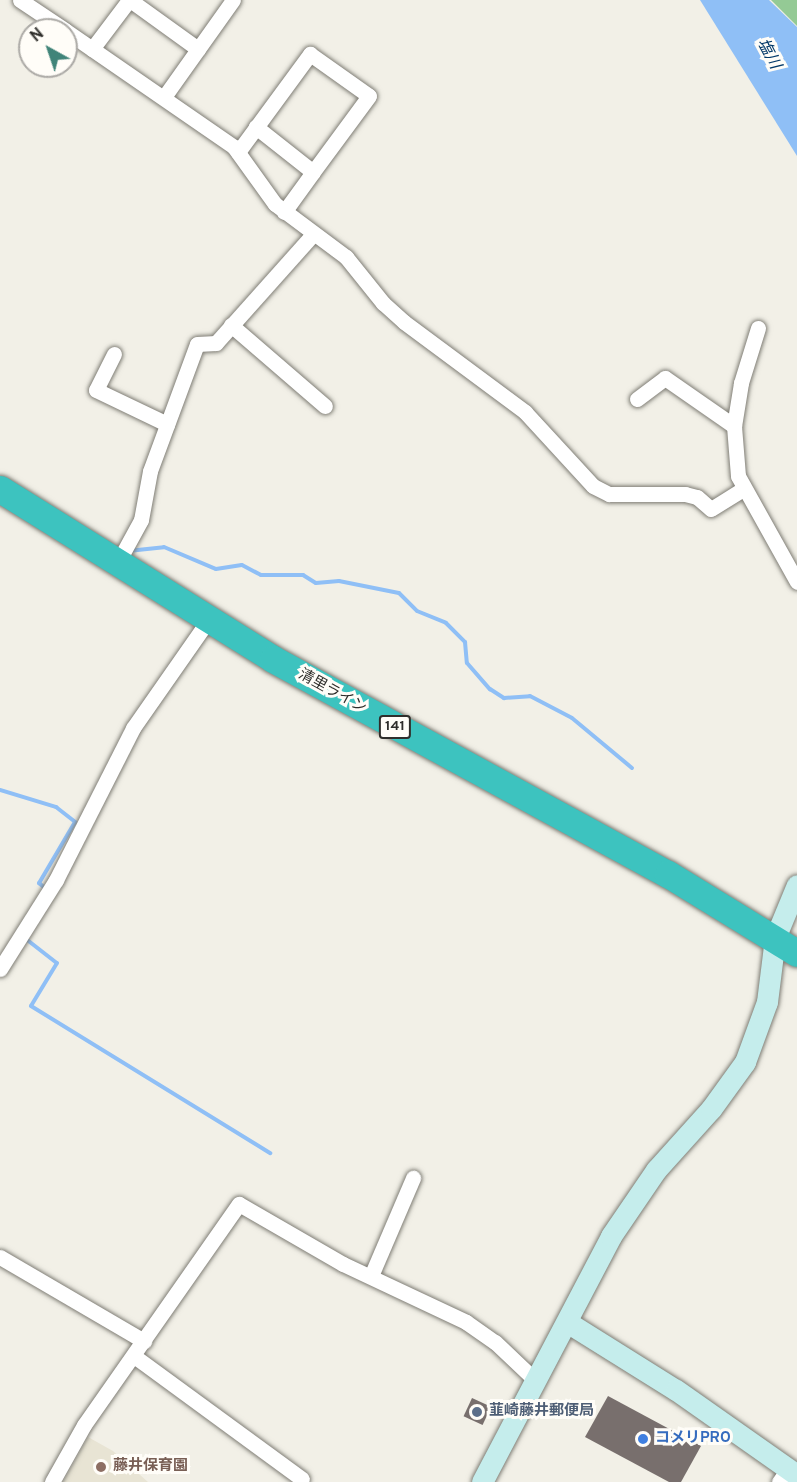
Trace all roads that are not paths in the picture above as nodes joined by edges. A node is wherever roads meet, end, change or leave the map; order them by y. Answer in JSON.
{"nodes":[{"id":1,"x":20,"y":0,"type":"edge"},
{"id":2,"x":129,"y":0,"type":"edge"},
{"id":3,"x":233,"y":0,"type":"edge"},
{"id":4,"x":47,"y":18,"type":"edge"},
{"id":5,"x":78,"y":39,"type":"edge"},
{"id":6,"x":92,"y":49,"type":"junction"},
{"id":7,"x":198,"y":49,"type":"junction"},
{"id":8,"x":164,"y":97,"type":"junction"},
{"id":9,"x":256,"y":127,"type":"junction"},
{"id":10,"x":238,"y":152,"type":"junction"},
{"id":11,"x":313,"y":172,"type":"junction"},
{"id":12,"x":284,"y":212,"type":"junction"},
{"id":13,"x":313,"y":234,"type":"junction"},
{"id":14,"x":231,"y":325,"type":"junction"},
{"id":15,"x":758,"y":328,"type":"dead end"},
{"id":16,"x":114,"y":354,"type":"dead end"},
{"id":17,"x":637,"y":399,"type":"dead end"},
{"id":18,"x":326,"y":406,"type":"dead end"},
{"id":19,"x":167,"y":424,"type":"junction"},
{"id":20,"x":734,"y":426,"type":"junction"},
{"id":21,"x":744,"y":488,"type":"junction"},
{"id":22,"x":0,"y":489,"type":"edge"},
{"id":23,"x":118,"y":562,"type":"junction"},
{"id":24,"x":793,"y":569,"type":"edge"},
{"id":25,"x":797,"y":582,"type":"edge"},
{"id":26,"x":208,"y":619,"type":"junction"},
{"id":27,"x":797,"y":885,"type":"edge"},
{"id":28,"x":775,"y":938,"type":"junction"},
{"id":29,"x":797,"y":953,"type":"edge"},
{"id":30,"x":0,"y":969,"type":"edge"},
{"id":31,"x":413,"y":1178,"type":"dead end"},
{"id":32,"x":0,"y":1257,"type":"edge"},
{"id":33,"x":371,"y":1276,"type":"junction"},
{"id":34,"x":567,"y":1322,"type":"junction"},
{"id":35,"x":144,"y":1341,"type":"junction"},
{"id":36,"x":134,"y":1356,"type":"junction"},
{"id":37,"x":534,"y":1380,"type":"junction"},
{"id":38,"x":788,"y":1475,"type":"edge"},
{"id":39,"x":302,"y":1479,"type":"dead end"},
{"id":40,"x":52,"y":1482,"type":"edge"},
{"id":41,"x":482,"y":1482,"type":"edge"}],
"edges":[{"from":1,"to":4,"type":"street"},
{"from":2,"to":6,"type":"street"},
{"from":2,"to":7,"type":"street"},
{"from":3,"to":7,"type":"street"},
{"from":5,"to":6,"type":"street"},
{"from":6,"to":8,"type":"street"},
{"from":7,"to":8,"type":"street"},
{"from":8,"to":10,"type":"street"},
{"from":9,"to":10,"type":"street"},
{"from":9,"to":11,"type":"street"},
{"from":9,"to":11,"type":"street"},
{"from":10,"to":12,"type":"street"},
{"from":11,"to":12,"type":"street"},
{"from":12,"to":13,"type":"street"},
{"from":13,"to":14,"type":"street"},
{"from":13,"to":21,"type":"street"},
{"from":14,"to":18,"type":"street"},
{"from":14,"to":19,"type":"street"},
{"from":15,"to":20,"type":"street"},
{"from":16,"to":19,"type":"street"},
{"from":17,"to":20,"type":"street"},
{"from":19,"to":23,"type":"street"},
{"from":20,"to":21,"type":"street"},
{"from":21,"to":24,"type":"street"},
{"from":22,"to":23,"type":"highway","name":"清里ライン","number":"141"},
{"from":23,"to":26,"type":"highway","name":"清里ライン","number":"141"},
{"from":24,"to":25,"type":"street"},
{"from":26,"to":28,"type":"highway","name":"清里ライン","number":"141"},
{"from":26,"to":30,"type":"street"},
{"from":27,"to":28,"type":"street"},
{"from":28,"to":29,"type":"highway","name":"清里ライン","number":"141"},
{"from":28,"to":34,"type":"street"},
{"from":31,"to":33,"type":"street"},
{"from":32,"to":35,"type":"street"},
{"from":33,"to":35,"type":"street"},
{"from":33,"to":37,"type":"street"},
{"from":34,"to":37,"type":"street"},
{"from":34,"to":38,"type":"street"},
{"from":35,"to":36,"type":"street"},
{"from":36,"to":39,"type":"street"},
{"from":36,"to":40,"type":"street"},
{"from":37,"to":41,"type":"street"}]}
